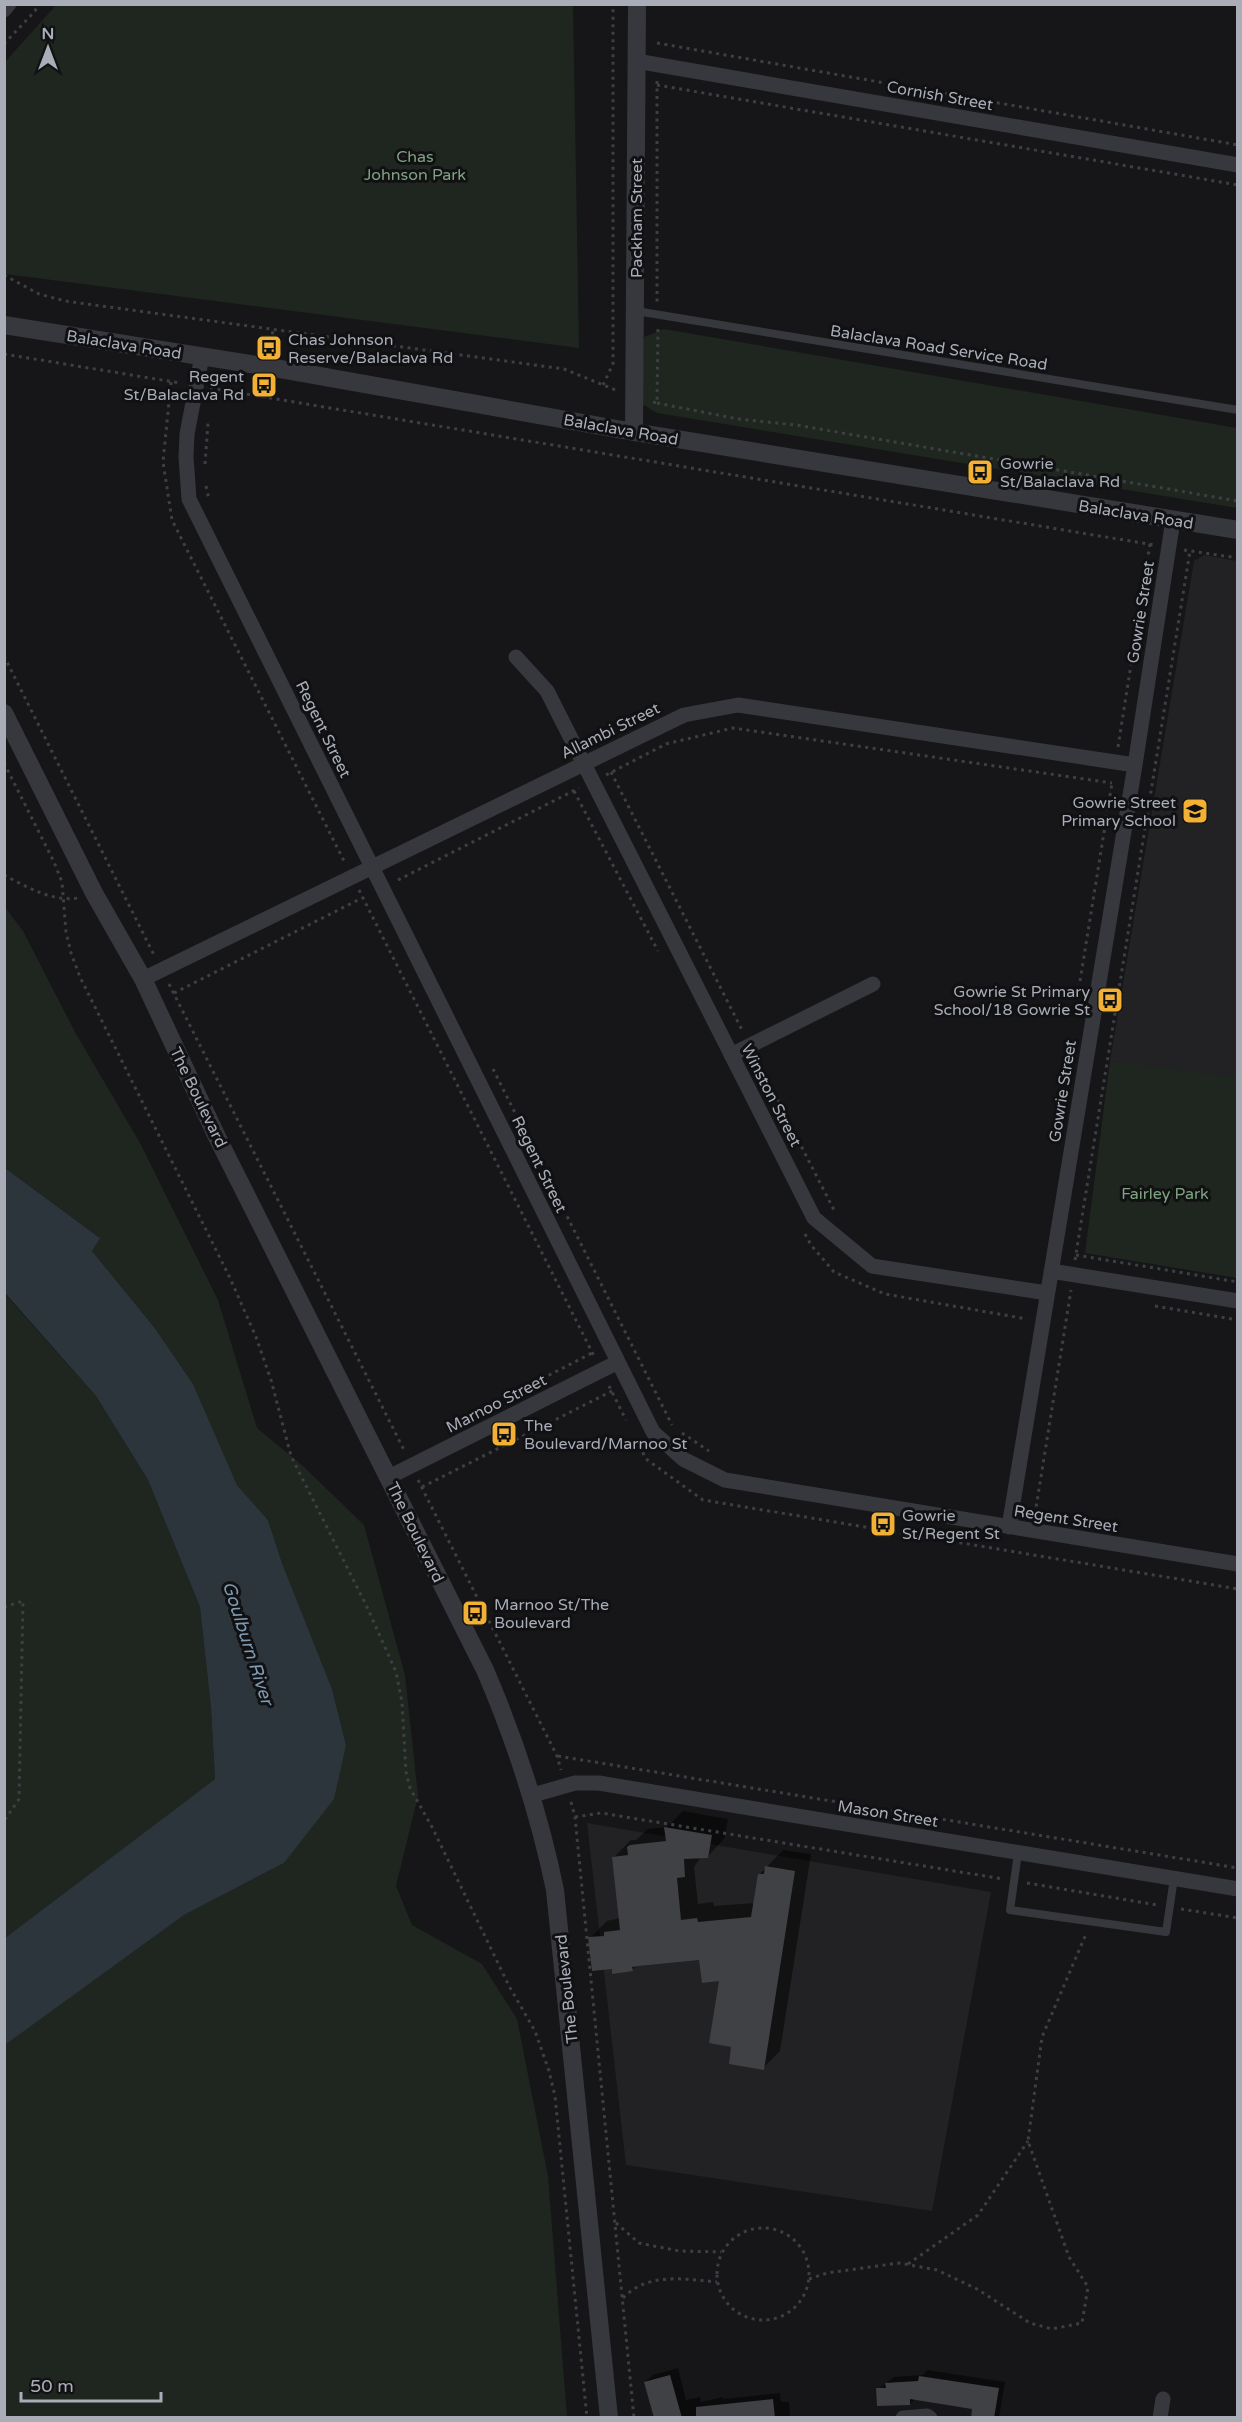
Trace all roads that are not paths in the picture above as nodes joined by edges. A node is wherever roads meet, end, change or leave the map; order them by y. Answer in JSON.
{"nodes":[{"id":1,"x":9,"y":4,"type":"edge"},
{"id":2,"x":637,"y":4,"type":"edge"},
{"id":3,"x":4,"y":10,"type":"edge"},
{"id":4,"x":636,"y":62,"type":"junction"},
{"id":5,"x":1238,"y":165,"type":"edge"},
{"id":6,"x":636,"y":311,"type":"junction"},
{"id":7,"x":4,"y":325,"type":"edge"},
{"id":8,"x":202,"y":356,"type":"junction"},
{"id":9,"x":1238,"y":410,"type":"edge"},
{"id":10,"x":634,"y":432,"type":"junction"},
{"id":11,"x":1173,"y":520,"type":"junction"},
{"id":12,"x":1238,"y":530,"type":"edge"},
{"id":13,"x":516,"y":657,"type":"dead end"},
{"id":14,"x":4,"y":713,"type":"edge"},
{"id":15,"x":584,"y":763,"type":"junction"},
{"id":16,"x":1135,"y":765,"type":"junction"},
{"id":17,"x":372,"y":867,"type":"junction"},
{"id":18,"x":143,"y":979,"type":"junction"},
{"id":19,"x":873,"y":984,"type":"dead end"},
{"id":20,"x":731,"y":1055,"type":"junction"},
{"id":21,"x":1051,"y":1271,"type":"junction"},
{"id":22,"x":1047,"y":1293,"type":"junction"},
{"id":23,"x":1238,"y":1301,"type":"edge"},
{"id":24,"x":618,"y":1362,"type":"junction"},
{"id":25,"x":389,"y":1477,"type":"junction"},
{"id":26,"x":1009,"y":1527,"type":"junction"},
{"id":27,"x":1238,"y":1564,"type":"edge"},
{"id":28,"x":532,"y":1795,"type":"junction"},
{"id":29,"x":1018,"y":1853,"type":"junction"},
{"id":30,"x":1174,"y":1878,"type":"junction"},
{"id":31,"x":1238,"y":1889,"type":"edge"},
{"id":32,"x":1163,"y":2399,"type":"dead end"},
{"id":33,"x":609,"y":2418,"type":"edge"},
{"id":34,"x":903,"y":2418,"type":"edge"},
{"id":35,"x":930,"y":2418,"type":"edge"},
{"id":36,"x":1160,"y":2418,"type":"edge"}],
"edges":[{"from":1,"to":3,"type":"street"},
{"from":2,"to":4,"type":"street","name":"Packham Street"},
{"from":4,"to":5,"type":"street","name":"Cornish Street"},
{"from":4,"to":6,"type":"street","name":"Packham Street"},
{"from":6,"to":9,"type":"lane","name":"Balaclava Road Service Road"},
{"from":6,"to":10,"type":"street","name":"Packham Street"},
{"from":7,"to":8,"type":"street","name":"Balaclava Road"},
{"from":8,"to":10,"type":"street","name":"Balaclava Road"},
{"from":8,"to":17,"type":"street","name":"Regent Street"},
{"from":10,"to":11,"type":"street","name":"Balaclava Road"},
{"from":11,"to":12,"type":"street","name":"Balaclava Road"},
{"from":11,"to":16,"type":"street","name":"Gowrie Street"},
{"from":13,"to":15,"type":"street","name":"Winston Street"},
{"from":14,"to":18,"type":"street","name":"The Boulevard"},
{"from":15,"to":16,"type":"street","name":"Allambi Street"},
{"from":15,"to":17,"type":"street","name":"Allambi Street"},
{"from":15,"to":20,"type":"street","name":"Winston Street"},
{"from":16,"to":21,"type":"street","name":"Gowrie Street"},
{"from":17,"to":18,"type":"street","name":"Allambi Street"},
{"from":17,"to":24,"type":"street","name":"Regent Street"},
{"from":18,"to":25,"type":"street","name":"The Boulevard"},
{"from":19,"to":20,"type":"street"},
{"from":20,"to":22,"type":"street","name":"Winston Street"},
{"from":21,"to":22,"type":"street","name":"Gowrie Street"},
{"from":21,"to":23,"type":"street"},
{"from":22,"to":26,"type":"street","name":"Gowrie Street"},
{"from":24,"to":25,"type":"street","name":"Marnoo Street"},
{"from":24,"to":26,"type":"street","name":"Regent Street"},
{"from":25,"to":28,"type":"street","name":"The Boulevard"},
{"from":26,"to":27,"type":"street","name":"Regent Street"},
{"from":28,"to":29,"type":"street","name":"Mason Street"},
{"from":28,"to":33,"type":"street","name":"The Boulevard"},
{"from":29,"to":30,"type":"street","name":"Mason Street"},
{"from":29,"to":30,"type":"lane"},
{"from":30,"to":31,"type":"street","name":"Mason Street"},
{"from":32,"to":36,"type":"street"},
{"from":34,"to":35,"type":"street"}]}
